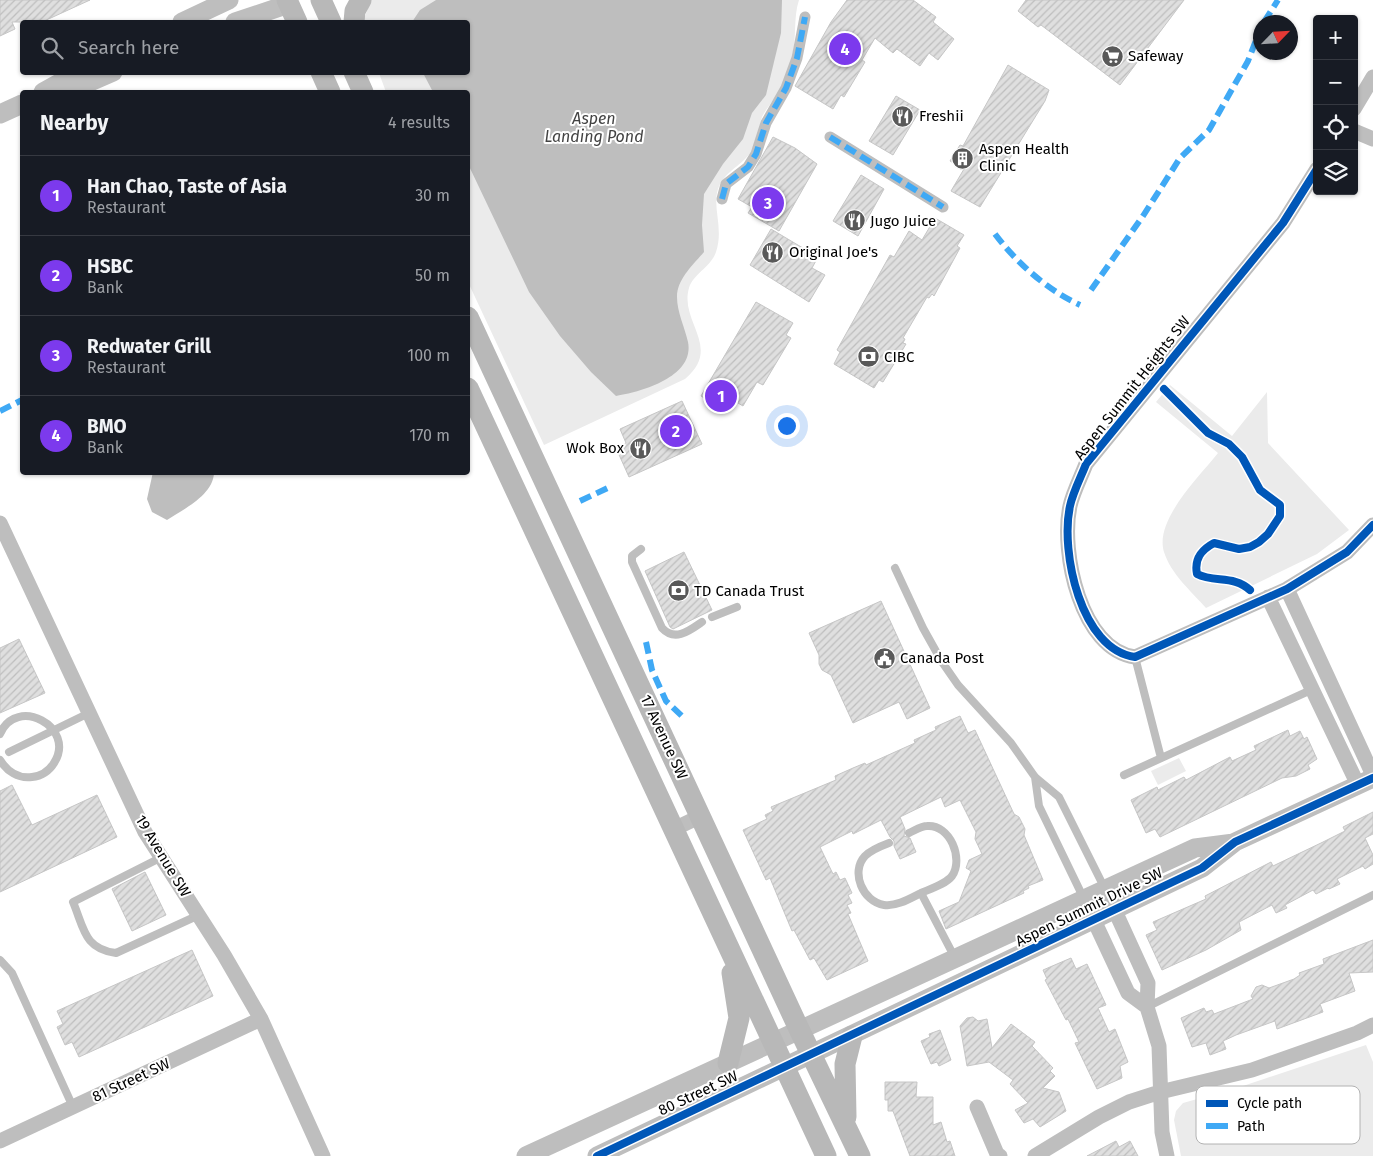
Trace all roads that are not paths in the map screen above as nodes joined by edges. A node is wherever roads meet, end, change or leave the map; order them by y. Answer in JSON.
{"nodes":[{"id":1,"x":229,"y":0,"type":"edge"},
{"id":2,"x":321,"y":0,"type":"edge"},
{"id":3,"x":361,"y":0,"type":"edge"},
{"id":4,"x":293,"y":7,"type":"edge"},
{"id":5,"x":805,"y":17,"type":"dead end"},
{"id":6,"x":186,"y":20,"type":"edge"},
{"id":7,"x":243,"y":20,"type":"edge"},
{"id":8,"x":330,"y":20,"type":"edge"},
{"id":9,"x":354,"y":20,"type":"edge"},
{"id":10,"x":74,"y":75,"type":"edge"},
{"id":11,"x":106,"y":75,"type":"edge"},
{"id":12,"x":322,"y":75,"type":"edge"},
{"id":13,"x":1373,"y":77,"type":"edge"},
{"id":14,"x":47,"y":90,"type":"edge"},
{"id":15,"x":72,"y":90,"type":"edge"},
{"id":16,"x":329,"y":90,"type":"edge"},
{"id":17,"x":1363,"y":104,"type":"edge"},
{"id":18,"x":20,"y":105,"type":"edge"},
{"id":19,"x":0,"y":114,"type":"edge"},
{"id":20,"x":1358,"y":132,"type":"edge"},
{"id":21,"x":830,"y":137,"type":"dead end"},
{"id":22,"x":1373,"y":139,"type":"edge"},
{"id":23,"x":1313,"y":175,"type":"edge"},
{"id":24,"x":722,"y":199,"type":"dead end"},
{"id":25,"x":943,"y":207,"type":"dead end"},
{"id":26,"x":470,"y":321,"type":"edge"},
{"id":27,"x":470,"y":392,"type":"edge"},
{"id":28,"x":540,"y":473,"type":"junction"},
{"id":29,"x":514,"y":487,"type":"junction"},
{"id":30,"x":0,"y":523,"type":"edge"},
{"id":31,"x":1373,"y":525,"type":"edge"},
{"id":32,"x":641,"y":549,"type":"dead end"},
{"id":33,"x":895,"y":568,"type":"dead end"},
{"id":34,"x":1287,"y":588,"type":"junction"},
{"id":35,"x":1268,"y":598,"type":"junction"},
{"id":36,"x":737,"y":607,"type":"dead end"},
{"id":37,"x":712,"y":617,"type":"dead end"},
{"id":38,"x":702,"y":622,"type":"dead end"},
{"id":39,"x":1135,"y":657,"type":"junction"},
{"id":40,"x":1330,"y":681,"type":"junction"},
{"id":41,"x":1311,"y":690,"type":"junction"},
{"id":42,"x":89,"y":713,"type":"junction"},
{"id":43,"x":54,"y":730,"type":"junction"},
{"id":44,"x":0,"y":734,"type":"edge"},
{"id":45,"x":9,"y":752,"type":"dead end"},
{"id":46,"x":1161,"y":758,"type":"junction"},
{"id":47,"x":0,"y":760,"type":"edge"},
{"id":48,"x":1124,"y":775,"type":"dead end"},
{"id":49,"x":1035,"y":777,"type":"junction"},
{"id":50,"x":1368,"y":779,"type":"edge"},
{"id":51,"x":701,"y":816,"type":"junction"},
{"id":52,"x":674,"y":829,"type":"junction"},
{"id":53,"x":909,"y":833,"type":"dead end"},
{"id":54,"x":1235,"y":842,"type":"junction"},
{"id":55,"x":889,"y":843,"type":"dead end"},
{"id":56,"x":162,"y":857,"type":"junction"},
{"id":57,"x":1104,"y":889,"type":"junction"},
{"id":58,"x":921,"y":893,"type":"junction"},
{"id":59,"x":1373,"y":895,"type":"edge"},
{"id":60,"x":1084,"y":898,"type":"junction"},
{"id":61,"x":1115,"y":910,"type":"junction"},
{"id":62,"x":199,"y":915,"type":"junction"},
{"id":63,"x":1094,"y":920,"type":"junction"},
{"id":64,"x":729,"y":951,"type":"junction"},
{"id":65,"x":955,"y":958,"type":"junction"},
{"id":66,"x":0,"y":960,"type":"edge"},
{"id":67,"x":1147,"y":1007,"type":"junction"},
{"id":68,"x":261,"y":1019,"type":"junction"},
{"id":69,"x":1373,"y":1025,"type":"edge"},
{"id":70,"x":799,"y":1029,"type":"junction"},
{"id":71,"x":852,"y":1036,"type":"junction"},
{"id":72,"x":772,"y":1042,"type":"junction"},
{"id":73,"x":812,"y":1055,"type":"junction"},
{"id":74,"x":728,"y":1063,"type":"junction"},
{"id":75,"x":785,"y":1067,"type":"junction"},
{"id":76,"x":1160,"y":1092,"type":"junction"},
{"id":77,"x":74,"y":1107,"type":"junction"},
{"id":78,"x":978,"y":1108,"type":"dead end"},
{"id":79,"x":847,"y":1127,"type":"junction"},
{"id":80,"x":0,"y":1141,"type":"edge"},
{"id":81,"x":323,"y":1156,"type":"edge"},
{"id":82,"x":526,"y":1156,"type":"edge"},
{"id":83,"x":597,"y":1156,"type":"edge"},
{"id":84,"x":826,"y":1156,"type":"edge"},
{"id":85,"x":860,"y":1156,"type":"edge"},
{"id":86,"x":1000,"y":1156,"type":"edge"},
{"id":87,"x":1035,"y":1156,"type":"edge"},
{"id":88,"x":1167,"y":1156,"type":"edge"}],
"edges":[{"from":1,"to":6,"type":"street"},
{"from":2,"to":8,"type":"main road"},
{"from":3,"to":9,"type":"main road"},
{"from":4,"to":7,"type":"street"},
{"from":5,"to":24,"type":"street"},
{"from":10,"to":14,"type":"street"},
{"from":11,"to":15,"type":"street"},
{"from":12,"to":16,"type":"main road"},
{"from":13,"to":17,"type":"street"},
{"from":18,"to":19,"type":"street"},
{"from":20,"to":22,"type":"street"},
{"from":21,"to":25,"type":"street"},
{"from":23,"to":39,"type":"street","name":"Aspen Summit Heights SW"},
{"from":26,"to":28,"type":"main road","name":"17 Avenue SW"},
{"from":27,"to":29,"type":"main road","name":"17 Avenue SW"},
{"from":28,"to":29,"type":"main road"},
{"from":28,"to":51,"type":"main road","name":"17 Avenue SW"},
{"from":29,"to":52,"type":"main road","name":"17 Avenue SW"},
{"from":30,"to":42,"type":"street","name":"19 Avenue SW"},
{"from":31,"to":34,"type":"street"},
{"from":32,"to":38,"type":"lane"},
{"from":33,"to":49,"type":"lane"},
{"from":34,"to":35,"type":"street"},
{"from":34,"to":40,"type":"street"},
{"from":35,"to":39,"type":"street"},
{"from":35,"to":41,"type":"street"},
{"from":36,"to":37,"type":"lane"},
{"from":39,"to":46,"type":"lane"},
{"from":40,"to":41,"type":"street"},
{"from":40,"to":50,"type":"street"},
{"from":41,"to":46,"type":"lane"},
{"from":41,"to":50,"type":"street"},
{"from":42,"to":43,"type":"lane"},
{"from":42,"to":56,"type":"street","name":"19 Avenue SW"},
{"from":43,"to":44,"type":"lane"},
{"from":43,"to":45,"type":"lane"},
{"from":43,"to":47,"type":"lane"},
{"from":46,"to":48,"type":"lane"},
{"from":49,"to":57,"type":"lane"},
{"from":49,"to":60,"type":"lane"},
{"from":50,"to":54,"type":"street","name":"Aspen Summit Drive SW"},
{"from":51,"to":52,"type":"street"},
{"from":51,"to":70,"type":"main road","name":"17 Avenue SW"},
{"from":52,"to":64,"type":"main road","name":"17 Avenue SW"},
{"from":53,"to":58,"type":"lane"},
{"from":54,"to":57,"type":"street","name":"Aspen Summit Drive SW"},
{"from":54,"to":61,"type":"street","name":"Aspen Summit Drive SW"},
{"from":55,"to":58,"type":"lane"},
{"from":56,"to":62,"type":"street","name":"19 Avenue SW"},
{"from":56,"to":62,"type":"lane"},
{"from":57,"to":60,"type":"street","name":"Aspen Summit Drive SW"},
{"from":57,"to":61,"type":"street"},
{"from":58,"to":65,"type":"lane"},
{"from":59,"to":67,"type":"lane"},
{"from":60,"to":63,"type":"street"},
{"from":60,"to":65,"type":"street","name":"Aspen Summit Drive SW"},
{"from":61,"to":63,"type":"street","name":"Aspen Summit Drive SW"},
{"from":61,"to":67,"type":"street"},
{"from":62,"to":68,"type":"street","name":"19 Avenue SW"},
{"from":63,"to":67,"type":"street"},
{"from":63,"to":71,"type":"street","name":"Aspen Summit Drive SW"},
{"from":64,"to":72,"type":"main road","name":"17 Avenue SW"},
{"from":64,"to":74,"type":"main road"},
{"from":65,"to":70,"type":"street","name":"Aspen Summit Drive SW"},
{"from":66,"to":77,"type":"lane"},
{"from":67,"to":76,"type":"street"},
{"from":68,"to":77,"type":"street","name":"81 Street SW"},
{"from":68,"to":81,"type":"street","name":"19 Avenue SW"},
{"from":69,"to":76,"type":"street"},
{"from":70,"to":72,"type":"street","name":"Aspen Summit Drive SW"},
{"from":70,"to":73,"type":"main road","name":"17 Avenue SW"},
{"from":71,"to":73,"type":"street","name":"Aspen Summit Drive SW"},
{"from":71,"to":79,"type":"main road"},
{"from":72,"to":74,"type":"street","name":"80 Street SW"},
{"from":72,"to":75,"type":"main road","name":"17 Avenue SW"},
{"from":73,"to":75,"type":"street","name":"80 Street SW"},
{"from":73,"to":79,"type":"main road","name":"17 Avenue SW"},
{"from":74,"to":82,"type":"street","name":"80 Street SW"},
{"from":75,"to":83,"type":"street","name":"80 Street SW"},
{"from":75,"to":84,"type":"main road","name":"17 Avenue SW"},
{"from":76,"to":87,"type":"street"},
{"from":76,"to":88,"type":"street"},
{"from":77,"to":80,"type":"street","name":"81 Street SW"},
{"from":78,"to":86,"type":"street"},
{"from":79,"to":85,"type":"main road","name":"17 Avenue SW"}]}
